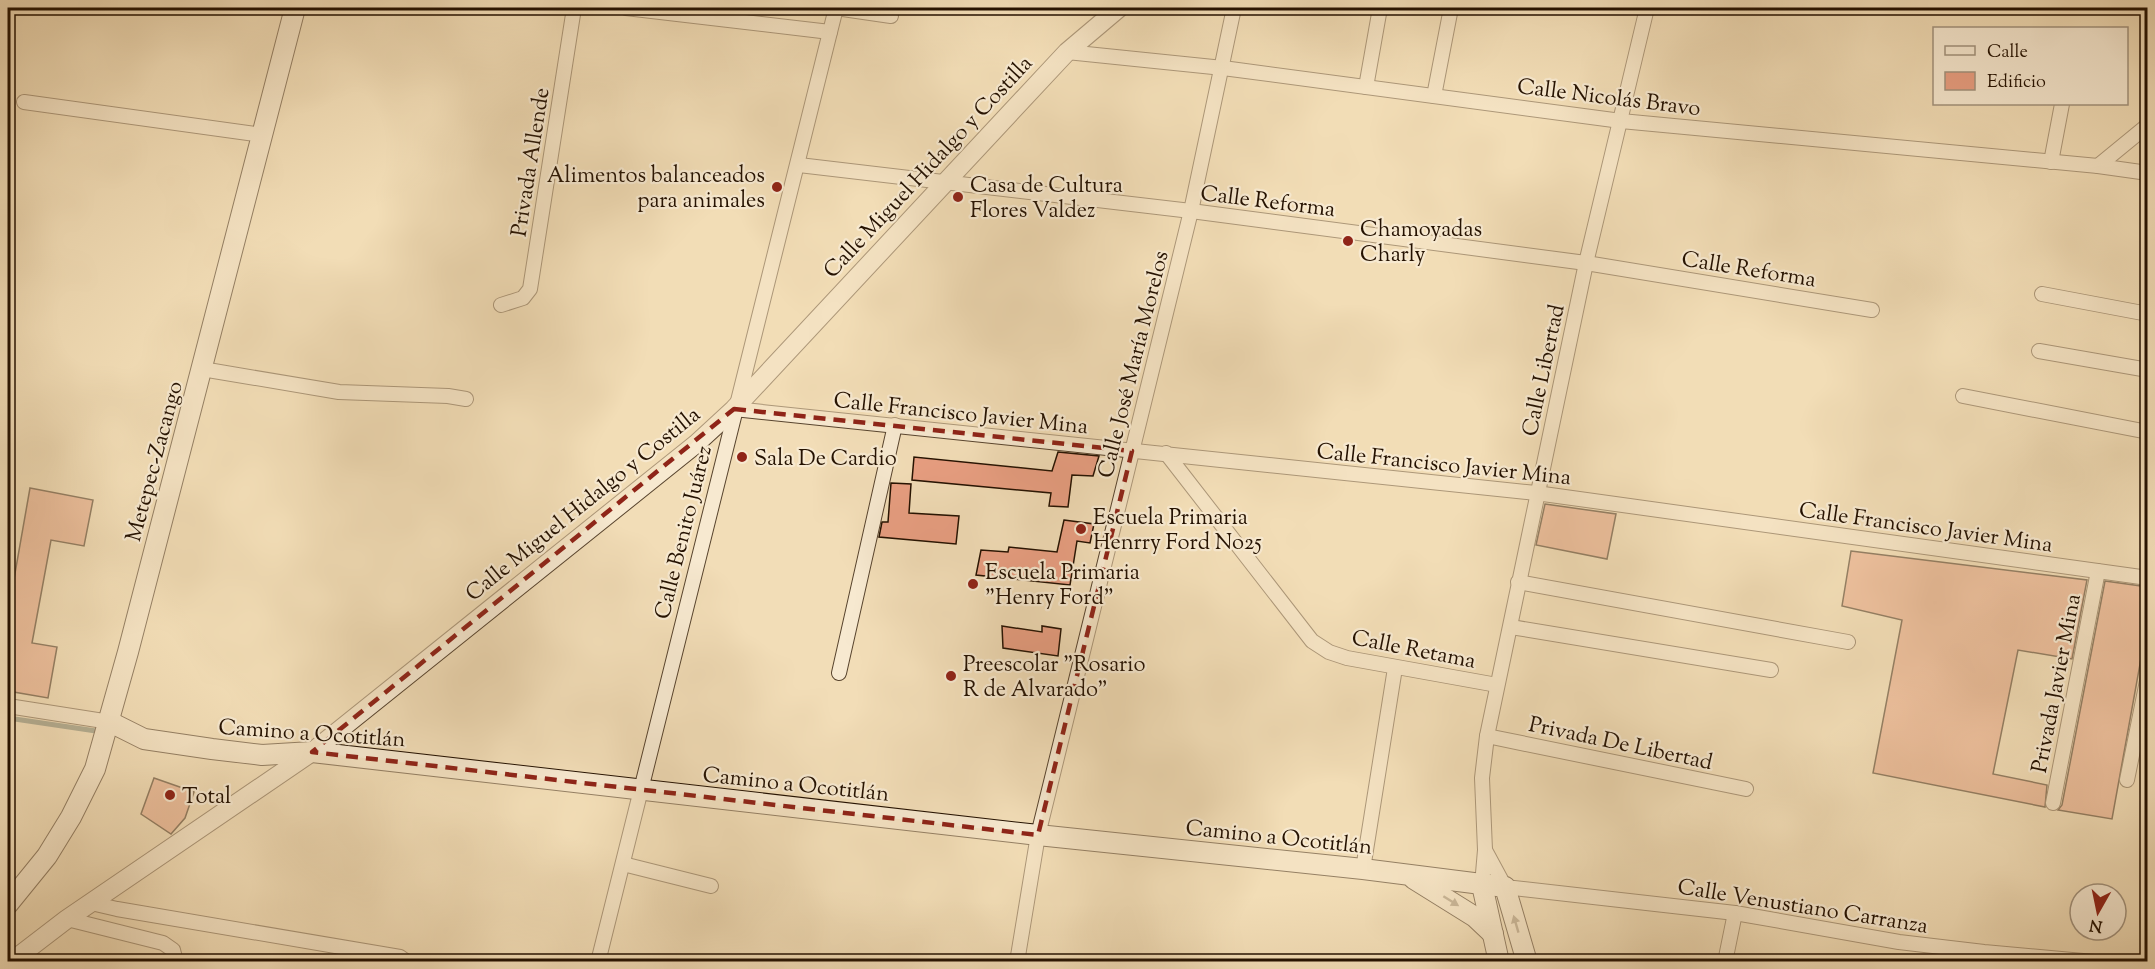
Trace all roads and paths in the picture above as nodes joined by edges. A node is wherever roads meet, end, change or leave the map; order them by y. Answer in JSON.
{"nodes":[{"id":1,"x":295,"y":8,"type":"edge"},
{"id":2,"x":574,"y":8,"type":"edge"},
{"id":3,"x":626,"y":8,"type":"edge"},
{"id":4,"x":836,"y":8,"type":"edge"},
{"id":5,"x":1119,"y":8,"type":"edge"},
{"id":6,"x":1234,"y":8,"type":"edge"},
{"id":7,"x":1380,"y":8,"type":"edge"},
{"id":8,"x":1451,"y":8,"type":"edge"},
{"id":9,"x":1647,"y":8,"type":"edge"},
{"id":10,"x":891,"y":16,"type":"dead end"},
{"id":11,"x":830,"y":32,"type":"junction"},
{"id":12,"x":1067,"y":52,"type":"junction"},
{"id":13,"x":1222,"y":68,"type":"junction"},
{"id":14,"x":1366,"y":87,"type":"junction"},
{"id":15,"x":1434,"y":96,"type":"junction"},
{"id":16,"x":24,"y":102,"type":"dead end"},
{"id":17,"x":2062,"y":105,"type":"edge"},
{"id":18,"x":1621,"y":121,"type":"junction"},
{"id":19,"x":2148,"y":125,"type":"edge"},
{"id":20,"x":262,"y":135,"type":"junction"},
{"id":21,"x":2051,"y":162,"type":"junction"},
{"id":22,"x":799,"y":165,"type":"junction"},
{"id":23,"x":2098,"y":166,"type":"junction"},
{"id":24,"x":2148,"y":173,"type":"edge"},
{"id":25,"x":944,"y":181,"type":"junction"},
{"id":26,"x":1191,"y":211,"type":"junction"},
{"id":27,"x":1587,"y":263,"type":"junction"},
{"id":28,"x":2042,"y":294,"type":"dead end"},
{"id":29,"x":501,"y":305,"type":"dead end"},
{"id":30,"x":1872,"y":310,"type":"dead end"},
{"id":31,"x":2148,"y":314,"type":"edge"},
{"id":32,"x":2039,"y":351,"type":"dead end"},
{"id":33,"x":202,"y":369,"type":"junction"},
{"id":34,"x":2148,"y":370,"type":"edge"},
{"id":35,"x":1963,"y":396,"type":"dead end"},
{"id":36,"x":466,"y":399,"type":"dead end"},
{"id":37,"x":734,"y":409,"type":"junction"},
{"id":38,"x":895,"y":425,"type":"junction"},
{"id":39,"x":2148,"y":432,"type":"edge"},
{"id":40,"x":1132,"y":451,"type":"junction"},
{"id":41,"x":1166,"y":453,"type":"junction"},
{"id":42,"x":1536,"y":493,"type":"junction"},
{"id":43,"x":2098,"y":571,"type":"junction"},
{"id":44,"x":2148,"y":578,"type":"edge"},
{"id":45,"x":1518,"y":582,"type":"junction"},
{"id":46,"x":1511,"y":627,"type":"junction"},
{"id":47,"x":1848,"y":642,"type":"dead end"},
{"id":48,"x":1395,"y":668,"type":"junction"},
{"id":49,"x":1771,"y":670,"type":"dead end"},
{"id":50,"x":839,"y":673,"type":"dead end"},
{"id":51,"x":2148,"y":676,"type":"edge"},
{"id":52,"x":1497,"y":685,"type":"junction"},
{"id":53,"x":8,"y":706,"type":"edge"},
{"id":54,"x":110,"y":722,"type":"junction"},
{"id":55,"x":1487,"y":736,"type":"junction"},
{"id":56,"x":312,"y":752,"type":"junction"},
{"id":57,"x":2127,"y":780,"type":"dead end"},
{"id":58,"x":1746,"y":789,"type":"dead end"},
{"id":59,"x":641,"y":790,"type":"junction"},
{"id":60,"x":2053,"y":803,"type":"dead end"},
{"id":61,"x":1038,"y":835,"type":"junction"},
{"id":62,"x":1485,"y":850,"type":"junction"},
{"id":63,"x":623,"y":864,"type":"junction"},
{"id":64,"x":1363,"y":868,"type":"junction"},
{"id":65,"x":1404,"y":874,"type":"junction"},
{"id":66,"x":1482,"y":885,"type":"junction"},
{"id":67,"x":711,"y":886,"type":"dead end"},
{"id":68,"x":1505,"y":887,"type":"junction"},
{"id":69,"x":92,"y":903,"type":"junction"},
{"id":70,"x":8,"y":904,"type":"edge"},
{"id":71,"x":1735,"y":913,"type":"junction"},
{"id":72,"x":67,"y":920,"type":"junction"},
{"id":73,"x":1493,"y":934,"type":"junction"},
{"id":74,"x":11,"y":962,"type":"edge"},
{"id":75,"x":176,"y":962,"type":"edge"},
{"id":76,"x":407,"y":962,"type":"edge"},
{"id":77,"x":598,"y":962,"type":"edge"},
{"id":78,"x":1017,"y":962,"type":"edge"},
{"id":79,"x":1499,"y":962,"type":"edge"},
{"id":80,"x":1527,"y":962,"type":"edge"},
{"id":81,"x":1725,"y":962,"type":"edge"},
{"id":82,"x":2094,"y":962,"type":"edge"}],
"edges":[{"from":1,"to":20,"type":"main road","name":"Metepec-Zacango"},
{"from":2,"to":29,"type":"street","name":"Privada Allende"},
{"from":3,"to":11,"type":"street"},
{"from":4,"to":10,"type":"street"},
{"from":4,"to":11,"type":"street","name":"Calle Benito Juárez"},
{"from":5,"to":12,"type":"street","name":"Calle Miguel Hidalgo y Costilla"},
{"from":6,"to":13,"type":"street","name":"Calle José María Morelos"},
{"from":7,"to":14,"type":"street"},
{"from":8,"to":15,"type":"street"},
{"from":9,"to":18,"type":"street","name":"Calle Libertad"},
{"from":11,"to":22,"type":"street","name":"Calle Benito Juárez"},
{"from":12,"to":13,"type":"street","name":"Calle Nicolás Bravo"},
{"from":12,"to":25,"type":"street","name":"Calle Miguel Hidalgo y Costilla"},
{"from":13,"to":14,"type":"street","name":"Calle Nicolás Bravo"},
{"from":13,"to":26,"type":"street","name":"Calle José María Morelos"},
{"from":14,"to":15,"type":"street","name":"Calle Nicolás Bravo"},
{"from":15,"to":18,"type":"street","name":"Calle Nicolás Bravo"},
{"from":16,"to":20,"type":"street"},
{"from":17,"to":21,"type":"street"},
{"from":18,"to":21,"type":"street","name":"Calle Nicolás Bravo"},
{"from":18,"to":27,"type":"street","name":"Calle Libertad"},
{"from":19,"to":23,"type":"street"},
{"from":20,"to":33,"type":"main road","name":"Metepec-Zacango"},
{"from":21,"to":23,"type":"street","name":"Calle Nicolás Bravo"},
{"from":22,"to":25,"type":"street","name":"Calle Reforma"},
{"from":22,"to":37,"type":"street","name":"Calle Benito Juárez"},
{"from":23,"to":24,"type":"street","name":"Calle Nicolás Bravo"},
{"from":25,"to":26,"type":"street","name":"Calle Reforma"},
{"from":25,"to":37,"type":"street","name":"Calle Miguel Hidalgo y Costilla"},
{"from":26,"to":27,"type":"street","name":"Calle Reforma"},
{"from":26,"to":40,"type":"street","name":"Calle José María Morelos"},
{"from":27,"to":30,"type":"street","name":"Calle Reforma"},
{"from":27,"to":42,"type":"street","name":"Calle Libertad"},
{"from":28,"to":31,"type":"street"},
{"from":32,"to":34,"type":"street"},
{"from":33,"to":36,"type":"street"},
{"from":33,"to":54,"type":"main road","name":"Metepec-Zacango"},
{"from":35,"to":39,"type":"street"},
{"from":37,"to":38,"type":"street","name":"Calle Francisco Javier Mina"},
{"from":37,"to":56,"type":"street","name":"Calle Miguel Hidalgo y Costilla"},
{"from":37,"to":59,"type":"street","name":"Calle Benito Juárez"},
{"from":38,"to":40,"type":"street","name":"Calle Francisco Javier Mina"},
{"from":38,"to":50,"type":"street"},
{"from":40,"to":41,"type":"street","name":"Calle Francisco Javier Mina"},
{"from":40,"to":61,"type":"street","name":"Calle José María Morelos"},
{"from":41,"to":42,"type":"street","name":"Calle Francisco Javier Mina"},
{"from":41,"to":48,"type":"street","name":"Calle Retama"},
{"from":42,"to":43,"type":"street","name":"Calle Francisco Javier Mina"},
{"from":42,"to":45,"type":"street","name":"Calle Libertad"},
{"from":43,"to":44,"type":"street","name":"Calle Francisco Javier Mina"},
{"from":43,"to":60,"type":"street","name":"Privada Javier Mina"},
{"from":45,"to":46,"type":"street","name":"Calle Libertad"},
{"from":45,"to":47,"type":"street"},
{"from":46,"to":49,"type":"street"},
{"from":46,"to":52,"type":"street","name":"Calle Libertad"},
{"from":48,"to":52,"type":"street","name":"Calle Retama"},
{"from":48,"to":64,"type":"street"},
{"from":51,"to":57,"type":"street"},
{"from":52,"to":55,"type":"street","name":"Calle Libertad"},
{"from":53,"to":54,"type":"street"},
{"from":54,"to":56,"type":"main road","name":"Camino a Ocotitlán"},
{"from":54,"to":70,"type":"main road","name":"Metepec-Zacango"},
{"from":55,"to":58,"type":"street","name":"Privada De Libertad"},
{"from":55,"to":62,"type":"street","name":"Calle Libertad"},
{"from":56,"to":59,"type":"main road","name":"Camino a Ocotitlán"},
{"from":56,"to":69,"type":"street","name":"Calle Miguel Hidalgo y Costilla"},
{"from":59,"to":61,"type":"main road","name":"Camino a Ocotitlán"},
{"from":59,"to":63,"type":"street","name":"Calle Benito Juárez"},
{"from":61,"to":64,"type":"main road","name":"Camino a Ocotitlán"},
{"from":61,"to":78,"type":"street","name":"Calle José María Morelos"},
{"from":62,"to":66,"type":"street","name":"Calle Libertad"},
{"from":62,"to":68,"type":"street","name":"Calle Libertad"},
{"from":63,"to":67,"type":"street"},
{"from":63,"to":77,"type":"street","name":"Calle Benito Juárez"},
{"from":64,"to":65,"type":"main road","name":"Camino a Ocotitlán"},
{"from":65,"to":66,"type":"main road","name":"Camino a Ocotitlán"},
{"from":65,"to":73,"type":"main road","one_way":true},
{"from":66,"to":68,"type":"main road","name":"Camino a Ocotitlán"},
{"from":66,"to":73,"type":"main road"},
{"from":68,"to":71,"type":"street","name":"Calle Venustiano Carranza"},
{"from":80,"to":68,"type":"main road","one_way":true},
{"from":69,"to":72,"type":"street","name":"Calle Miguel Hidalgo y Costilla"},
{"from":69,"to":76,"type":"street"},
{"from":71,"to":81,"type":"street"},
{"from":71,"to":82,"type":"street","name":"Calle Venustiano Carranza"},
{"from":72,"to":74,"type":"street","name":"Calle Miguel Hidalgo y Costilla"},
{"from":72,"to":75,"type":"street"},
{"from":73,"to":79,"type":"main road"}]}
